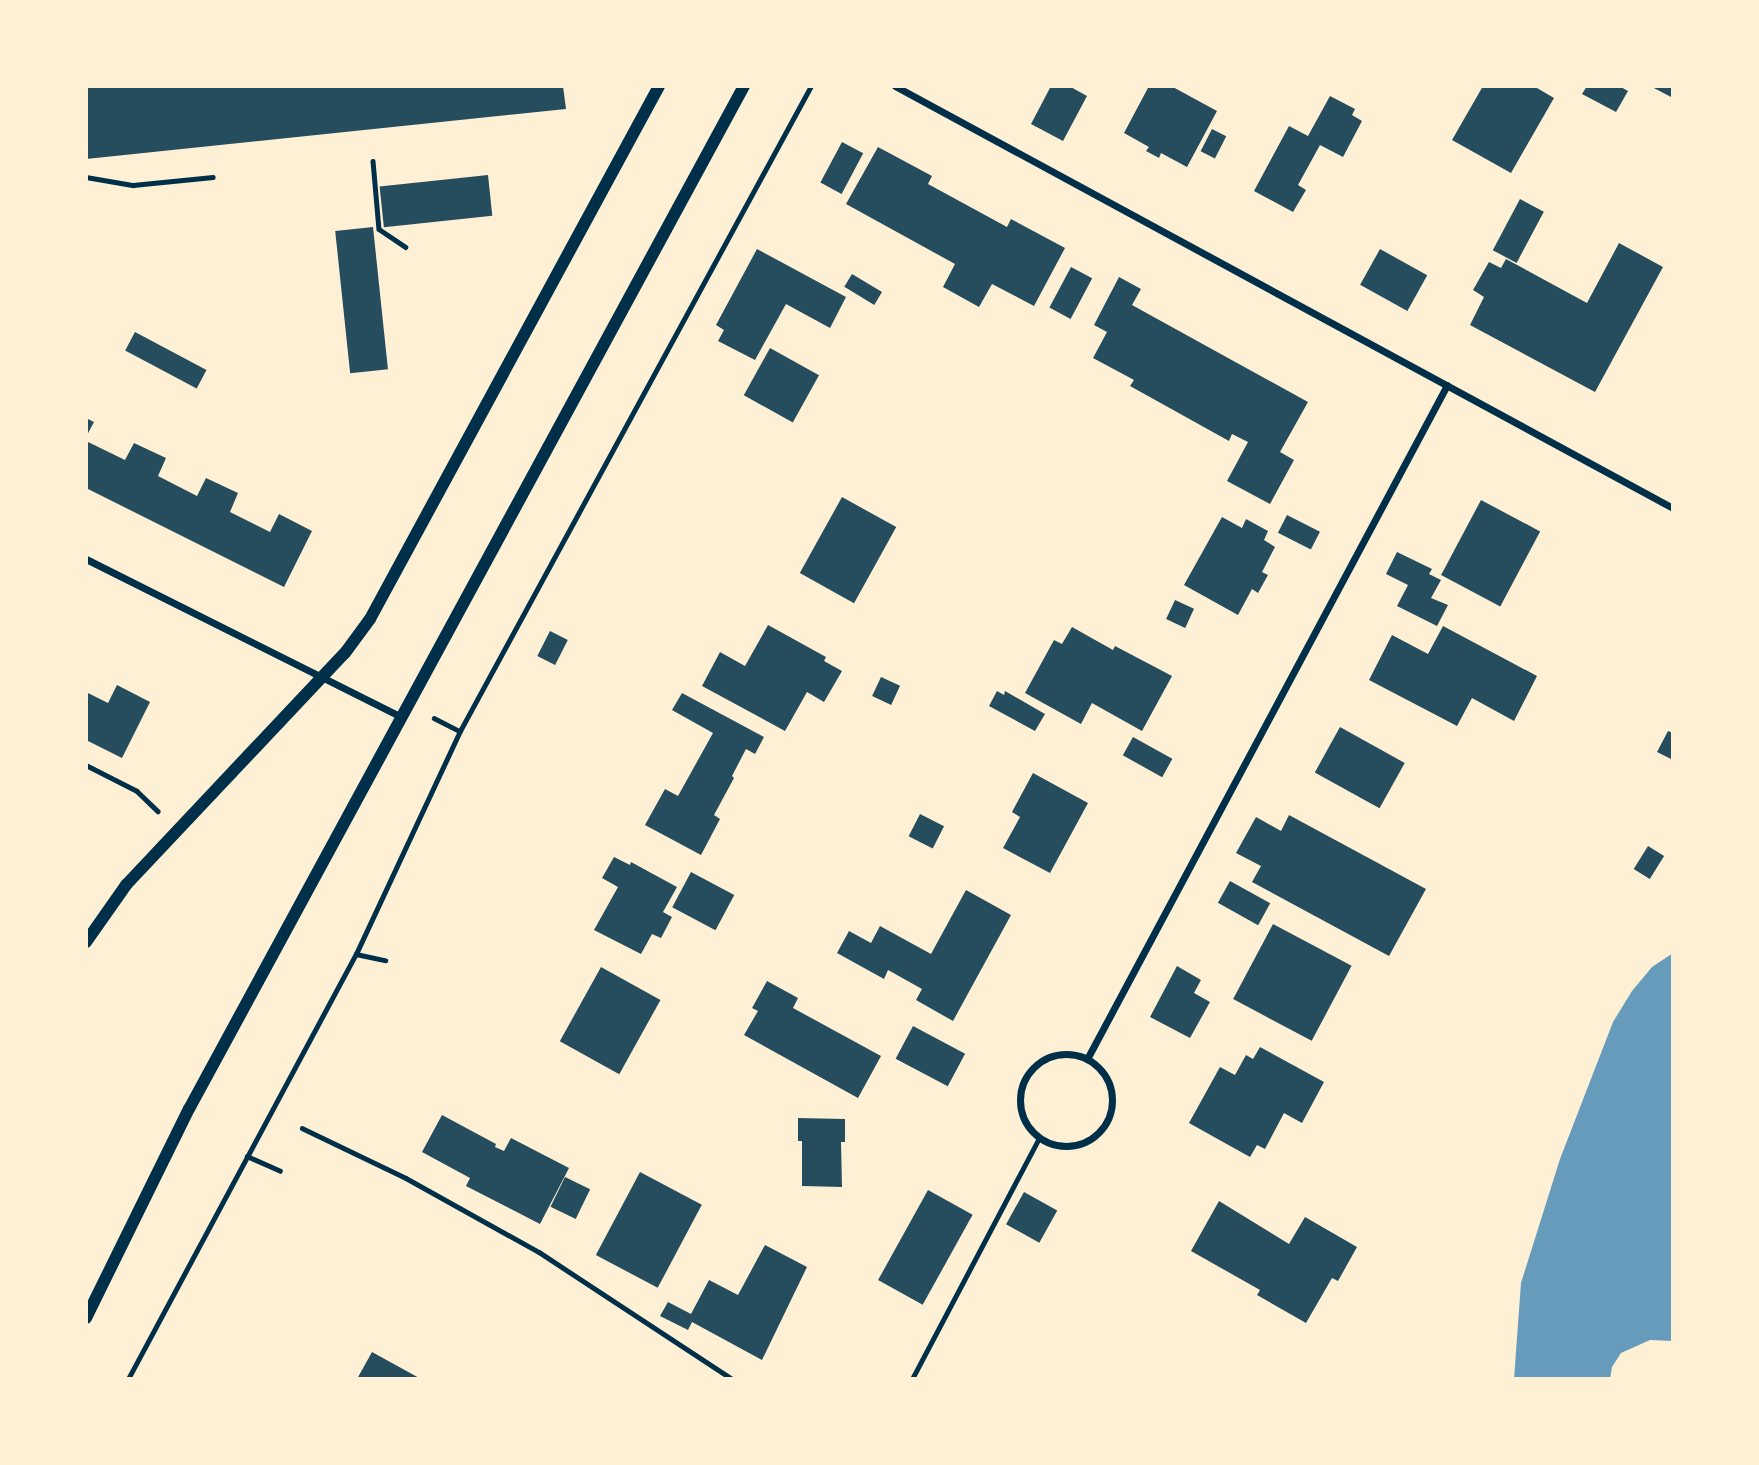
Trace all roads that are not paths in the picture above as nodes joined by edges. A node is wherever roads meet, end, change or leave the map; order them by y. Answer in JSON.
{"nodes":[{"id":1,"x":659,"y":86,"type":"edge"},
{"id":2,"x":744,"y":86,"type":"edge"},
{"id":3,"x":895,"y":86,"type":"edge"},
{"id":4,"x":1447,"y":385,"type":"junction"},
{"id":5,"x":1673,"y":508,"type":"edge"},
{"id":6,"x":86,"y":559,"type":"edge"},
{"id":7,"x":323,"y":676,"type":"junction"},
{"id":8,"x":401,"y":717,"type":"junction"},
{"id":9,"x":86,"y":942,"type":"edge"},
{"id":10,"x":1087,"y":1059,"type":"junction"},
{"id":11,"x":86,"y":1318,"type":"edge"}],
"edges":[{"from":1,"to":7,"type":"street"},
{"from":2,"to":8,"type":"street"},
{"from":3,"to":4,"type":"street"},
{"from":4,"to":5,"type":"street"},
{"from":4,"to":10,"type":"street"},
{"from":6,"to":7,"type":"street"},
{"from":7,"to":8,"type":"street"},
{"from":7,"to":9,"type":"street"},
{"from":8,"to":11,"type":"street"},
{"from":10,"to":10,"type":"street"}]}
